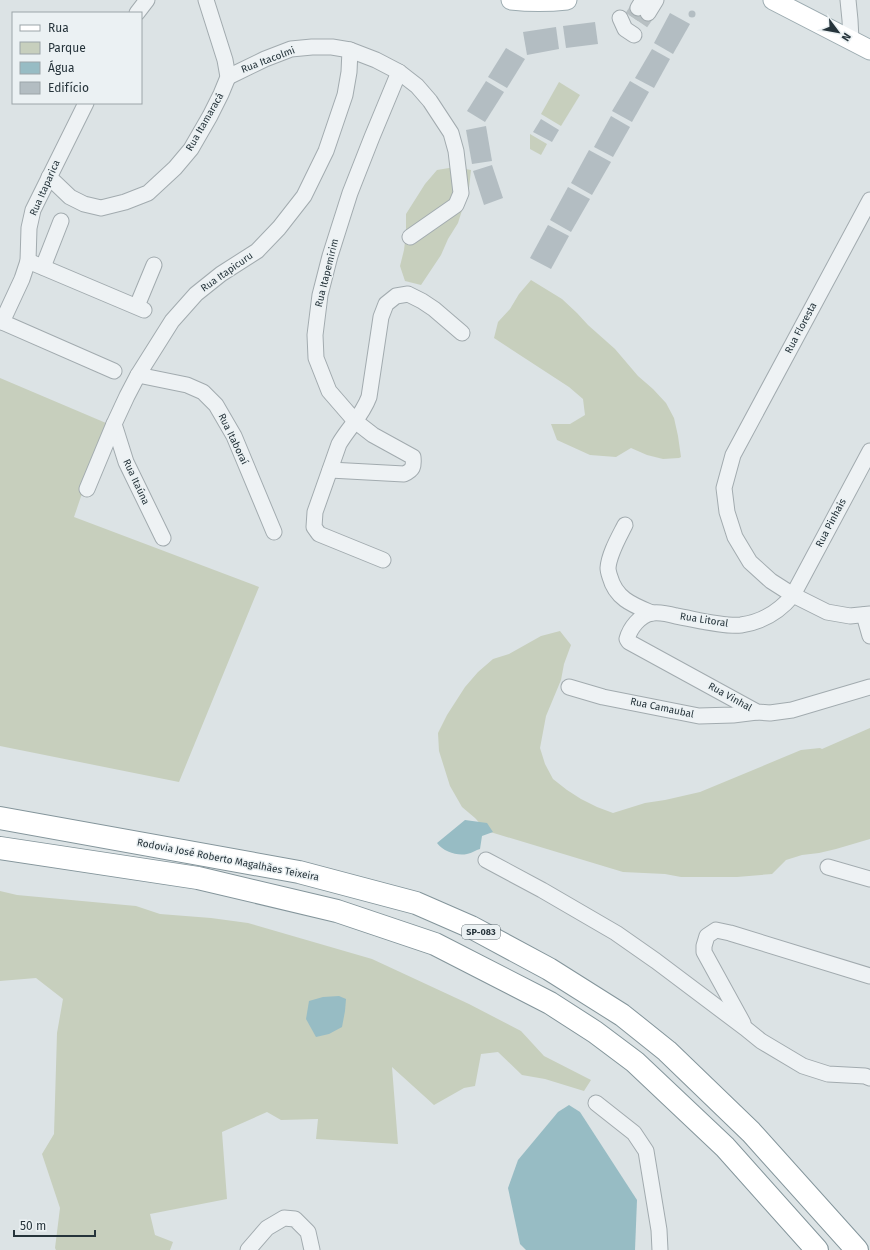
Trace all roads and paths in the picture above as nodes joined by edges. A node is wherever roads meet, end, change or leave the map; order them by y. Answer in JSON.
{"nodes":[{"id":1,"x":148,"y":0,"type":"edge"},
{"id":2,"x":206,"y":0,"type":"edge"},
{"id":3,"x":511,"y":0,"type":"edge"},
{"id":4,"x":567,"y":0,"type":"edge"},
{"id":5,"x":656,"y":0,"type":"edge"},
{"id":6,"x":773,"y":0,"type":"edge"},
{"id":7,"x":848,"y":0,"type":"edge"},
{"id":8,"x":643,"y":7,"type":"tunnel mouth"},
{"id":9,"x":138,"y":12,"type":"edge"},
{"id":10,"x":620,"y":18,"type":"dead end"},
{"id":11,"x":634,"y":35,"type":"dead end"},
{"id":12,"x":851,"y":40,"type":"junction"},
{"id":13,"x":350,"y":50,"type":"junction"},
{"id":14,"x":870,"y":50,"type":"edge"},
{"id":15,"x":399,"y":72,"type":"junction"},
{"id":16,"x":228,"y":77,"type":"junction"},
{"id":17,"x":86,"y":104,"type":"edge"},
{"id":18,"x":49,"y":177,"type":"junction"},
{"id":19,"x":870,"y":200,"type":"edge"},
{"id":20,"x":61,"y":221,"type":"dead end"},
{"id":21,"x":410,"y":237,"type":"dead end"},
{"id":22,"x":28,"y":260,"type":"junction"},
{"id":23,"x":154,"y":265,"type":"dead end"},
{"id":24,"x":43,"y":267,"type":"junction"},
{"id":25,"x":1,"y":322,"type":"edge"},
{"id":26,"x":462,"y":333,"type":"dead end"},
{"id":27,"x":114,"y":371,"type":"dead end"},
{"id":28,"x":138,"y":375,"type":"junction"},
{"id":29,"x":355,"y":421,"type":"junction"},
{"id":30,"x":114,"y":424,"type":"junction"},
{"id":31,"x":870,"y":451,"type":"edge"},
{"id":32,"x":330,"y":470,"type":"junction"},
{"id":33,"x":87,"y":489,"type":"dead end"},
{"id":34,"x":625,"y":525,"type":"dead end"},
{"id":35,"x":274,"y":532,"type":"dead end"},
{"id":36,"x":163,"y":538,"type":"dead end"},
{"id":37,"x":383,"y":560,"type":"dead end"},
{"id":38,"x":793,"y":595,"type":"junction"},
{"id":39,"x":652,"y":614,"type":"junction"},
{"id":40,"x":867,"y":614,"type":"edge"},
{"id":41,"x":870,"y":636,"type":"edge"},
{"id":42,"x":569,"y":687,"type":"dead end"},
{"id":43,"x":870,"y":687,"type":"edge"},
{"id":44,"x":757,"y":712,"type":"junction"},
{"id":45,"x":0,"y":818,"type":"edge"},
{"id":46,"x":0,"y":848,"type":"edge"},
{"id":47,"x":486,"y":860,"type":"dead end"},
{"id":48,"x":828,"y":867,"type":"dead end"},
{"id":49,"x":870,"y":879,"type":"edge"},
{"id":50,"x":870,"y":976,"type":"edge"},
{"id":51,"x":745,"y":1028,"type":"junction"},
{"id":52,"x":870,"y":1078,"type":"edge"},
{"id":53,"x":596,"y":1103,"type":"dead end"},
{"id":54,"x":248,"y":1250,"type":"edge"},
{"id":55,"x":312,"y":1250,"type":"edge"},
{"id":56,"x":660,"y":1250,"type":"edge"},
{"id":57,"x":817,"y":1250,"type":"edge"},
{"id":58,"x":857,"y":1250,"type":"edge"}],
"edges":[{"from":1,"to":9,"type":"street"},
{"from":2,"to":16,"type":"street"},
{"from":3,"to":4,"type":"main road"},
{"from":5,"to":8,"type":"street"},
{"from":6,"to":12,"type":"main road"},
{"from":7,"to":12,"type":"street"},
{"from":10,"to":11,"type":"street"},
{"from":12,"to":14,"type":"main road"},
{"from":13,"to":15,"type":"street","name":"Rua Itacolmi"},
{"from":13,"to":16,"type":"street","name":"Rua Itacolmi"},
{"from":13,"to":28,"type":"street","name":"Rua Itapicuru"},
{"from":15,"to":21,"type":"street","name":"Rua Itacolmi"},
{"from":15,"to":29,"type":"street","name":"Rua Itapemirim"},
{"from":16,"to":18,"type":"street","name":"Rua Itamaracá"},
{"from":17,"to":18,"type":"street","name":"Rua Itaparica"},
{"from":18,"to":22,"type":"street","name":"Rua Itaparica"},
{"from":19,"to":38,"type":"street","name":"Rua Floresta"},
{"from":20,"to":24,"type":"street"},
{"from":22,"to":24,"type":"street"},
{"from":22,"to":25,"type":"street","name":"Rua Itaparica"},
{"from":23,"to":24,"type":"street"},
{"from":25,"to":27,"type":"street"},
{"from":26,"to":29,"type":"street"},
{"from":28,"to":30,"type":"street","name":"Rua Itapicuru"},
{"from":28,"to":35,"type":"street","name":"Rua Itaboraí"},
{"from":29,"to":32,"type":"street"},
{"from":29,"to":32,"type":"street","name":"Rua Itapemirim"},
{"from":30,"to":33,"type":"street","name":"Rua Itapicuru"},
{"from":30,"to":36,"type":"street","name":"Rua Itaúna"},
{"from":31,"to":38,"type":"street","name":"Rua Pinhais"},
{"from":32,"to":37,"type":"street"},
{"from":34,"to":39,"type":"street"},
{"from":38,"to":39,"type":"street","name":"Rua Litoral"},
{"from":38,"to":40,"type":"street"},
{"from":39,"to":44,"type":"street","name":"Rua Vinhal"},
{"from":40,"to":41,"type":"street"},
{"from":42,"to":44,"type":"street","name":"Rua Camaubal"},
{"from":43,"to":44,"type":"street","name":"Rua Vinhal"},
{"from":45,"to":58,"type":"highway","name":"Rodovia José Roberto Magalhães Teixeira","number":"SP-083"},
{"from":46,"to":57,"type":"highway"},
{"from":47,"to":51,"type":"street"},
{"from":48,"to":49,"type":"street"},
{"from":50,"to":51,"type":"street"},
{"from":51,"to":52,"type":"street"},
{"from":53,"to":56,"type":"street"},
{"from":54,"to":55,"type":"street"}]}
